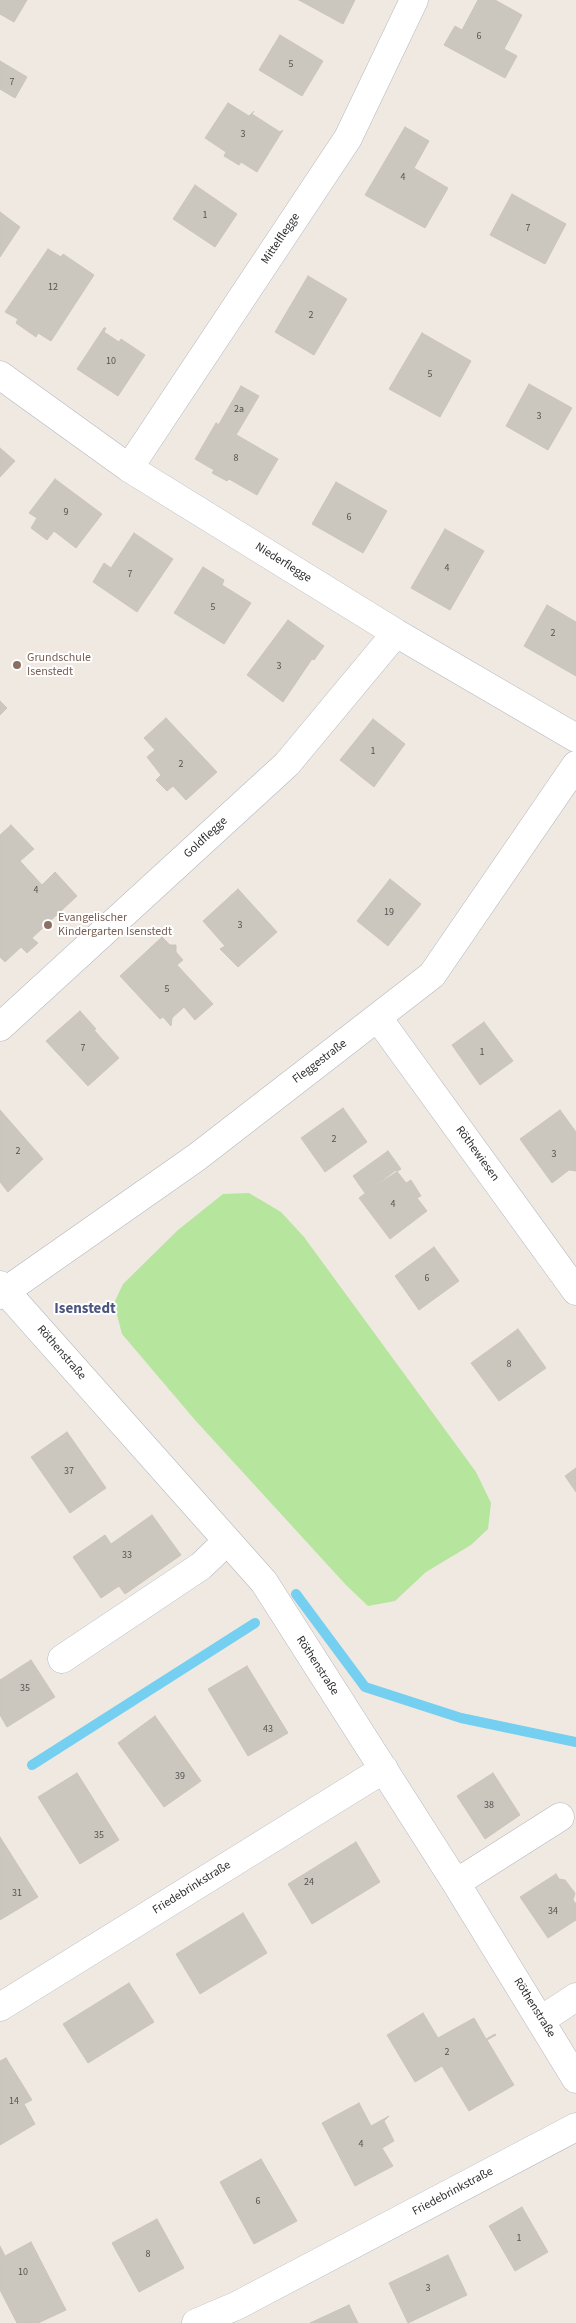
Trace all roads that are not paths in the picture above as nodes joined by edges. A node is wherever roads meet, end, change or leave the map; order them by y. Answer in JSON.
{"nodes":[{"id":1,"x":414,"y":0,"type":"edge"},
{"id":2,"x":0,"y":375,"type":"edge"},
{"id":3,"x":129,"y":468,"type":"junction"},
{"id":4,"x":396,"y":633,"type":"junction"},
{"id":5,"x":576,"y":738,"type":"edge"},
{"id":6,"x":576,"y":765,"type":"edge"},
{"id":7,"x":378,"y":1018,"type":"junction"},
{"id":8,"x":0,"y":1027,"type":"edge"},
{"id":9,"x":2,"y":1290,"type":"edge"},
{"id":10,"x":576,"y":1291,"type":"edge"},
{"id":11,"x":226,"y":1541,"type":"junction"},
{"id":12,"x":62,"y":1659,"type":"dead end"},
{"id":13,"x":384,"y":1769,"type":"junction"},
{"id":14,"x":560,"y":1817,"type":"dead end"},
{"id":15,"x":456,"y":1883,"type":"junction"},
{"id":16,"x":576,"y":1997,"type":"edge"},
{"id":17,"x":0,"y":2007,"type":"edge"},
{"id":18,"x":541,"y":2020,"type":"junction"},
{"id":19,"x":576,"y":2079,"type":"edge"},
{"id":20,"x":576,"y":2127,"type":"edge"},
{"id":21,"x":196,"y":2323,"type":"edge"}],
"edges":[{"from":1,"to":3,"type":"street","name":"Mittelflegge"},
{"from":2,"to":3,"type":"street","name":"Niederflegge"},
{"from":3,"to":4,"type":"street","name":"Niederflegge"},
{"from":4,"to":5,"type":"street","name":"Niederflegge"},
{"from":4,"to":8,"type":"street","name":"Goldflegge"},
{"from":6,"to":7,"type":"street","name":"Fleggestraße"},
{"from":7,"to":9,"type":"street","name":"Fleggestraße"},
{"from":7,"to":10,"type":"street","name":"Röthewiesen"},
{"from":9,"to":11,"type":"street","name":"Röthenstraße"},
{"from":11,"to":12,"type":"street"},
{"from":11,"to":13,"type":"street","name":"Röthenstraße"},
{"from":13,"to":15,"type":"street","name":"Röthenstraße"},
{"from":13,"to":17,"type":"street","name":"Friedebrinkstraße"},
{"from":14,"to":15,"type":"street"},
{"from":15,"to":18,"type":"street","name":"Röthenstraße"},
{"from":16,"to":18,"type":"street"},
{"from":18,"to":19,"type":"street","name":"Röthenstraße"},
{"from":20,"to":21,"type":"street","name":"Friedebrinkstraße"}]}
